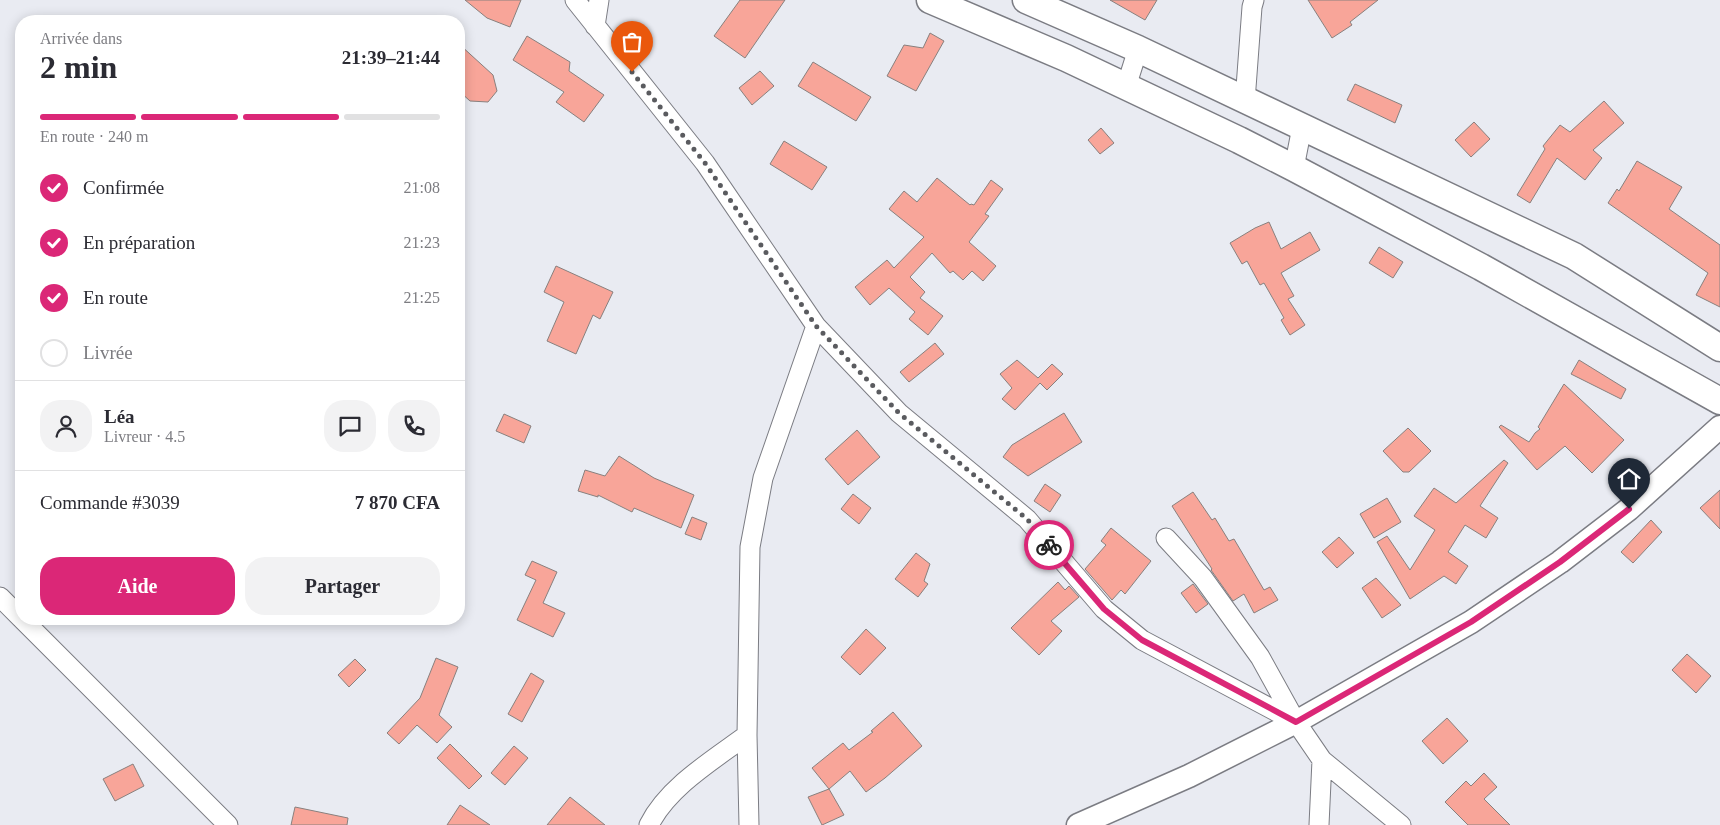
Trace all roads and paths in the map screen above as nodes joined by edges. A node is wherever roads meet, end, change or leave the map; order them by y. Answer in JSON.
{"nodes":[{"id":1,"x":575,"y":0,"type":"edge"},
{"id":2,"x":599,"y":0,"type":"edge"},
{"id":3,"x":930,"y":0,"type":"edge"},
{"id":4,"x":1026,"y":0,"type":"edge"},
{"id":5,"x":1254,"y":0,"type":"edge"},
{"id":6,"x":595,"y":26,"type":"junction"},
{"id":7,"x":1138,"y":49,"type":"junction"},
{"id":8,"x":1126,"y":87,"type":"junction"},
{"id":9,"x":1244,"y":100,"type":"junction"},
{"id":10,"x":1302,"y":127,"type":"junction"},
{"id":11,"x":1294,"y":168,"type":"junction"},
{"id":12,"x":816,"y":326,"type":"junction"},
{"id":13,"x":1720,"y":348,"type":"edge"},
{"id":14,"x":1720,"y":401,"type":"edge"},
{"id":15,"x":1720,"y":427,"type":"edge"},
{"id":16,"x":1166,"y":538,"type":"dead end"},
{"id":17,"x":0,"y":598,"type":"edge"},
{"id":18,"x":15,"y":612,"type":"edge"},
{"id":19,"x":29,"y":625,"type":"edge"},
{"id":20,"x":1296,"y":722,"type":"junction"},
{"id":21,"x":747,"y":735,"type":"junction"},
{"id":22,"x":1322,"y":760,"type":"junction"},
{"id":23,"x":228,"y":825,"type":"edge"},
{"id":24,"x":649,"y":825,"type":"edge"},
{"id":25,"x":749,"y":825,"type":"edge"},
{"id":26,"x":1078,"y":825,"type":"edge"},
{"id":27,"x":1319,"y":825,"type":"edge"},
{"id":28,"x":1401,"y":825,"type":"edge"}],
"edges":[{"from":1,"to":6,"type":"street"},
{"from":2,"to":6,"type":"street"},
{"from":3,"to":8,"type":"main road"},
{"from":4,"to":7,"type":"main road"},
{"from":5,"to":9,"type":"street"},
{"from":6,"to":12,"type":"street"},
{"from":7,"to":8,"type":"street"},
{"from":7,"to":9,"type":"main road"},
{"from":8,"to":11,"type":"main road"},
{"from":9,"to":10,"type":"main road"},
{"from":10,"to":11,"type":"street"},
{"from":10,"to":13,"type":"main road"},
{"from":11,"to":14,"type":"main road"},
{"from":12,"to":20,"type":"street"},
{"from":12,"to":21,"type":"street"},
{"from":15,"to":20,"type":"street"},
{"from":16,"to":20,"type":"street"},
{"from":17,"to":18,"type":"street"},
{"from":19,"to":23,"type":"street"},
{"from":20,"to":22,"type":"street"},
{"from":20,"to":26,"type":"street"},
{"from":21,"to":24,"type":"street"},
{"from":21,"to":25,"type":"street"},
{"from":22,"to":27,"type":"street"},
{"from":22,"to":28,"type":"street"}]}
